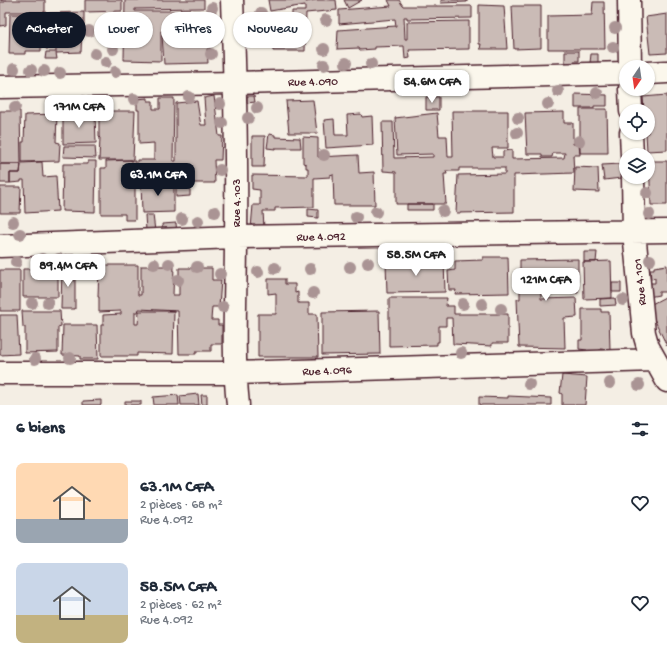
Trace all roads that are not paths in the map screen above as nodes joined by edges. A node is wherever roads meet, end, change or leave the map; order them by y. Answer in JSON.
{"nodes":[{"id":1,"x":232,"y":0,"type":"edge"},
{"id":2,"x":629,"y":0,"type":"edge"},
{"id":3,"x":630,"y":60,"type":"edge"},
{"id":4,"x":667,"y":72,"type":"edge"},
{"id":5,"x":619,"y":73,"type":"edge"},
{"id":6,"x":655,"y":73,"type":"edge"},
{"id":7,"x":236,"y":83,"type":"junction"},
{"id":8,"x":0,"y":87,"type":"edge"},
{"id":9,"x":632,"y":184,"type":"edge"},
{"id":10,"x":634,"y":232,"type":"junction"},
{"id":11,"x":667,"y":232,"type":"edge"},
{"id":12,"x":236,"y":237,"type":"junction"},
{"id":13,"x":0,"y":246,"type":"edge"},
{"id":14,"x":654,"y":360,"type":"junction"},
{"id":15,"x":0,"y":373,"type":"edge"},
{"id":16,"x":234,"y":373,"type":"junction"},
{"id":17,"x":667,"y":381,"type":"edge"},
{"id":18,"x":238,"y":405,"type":"edge"}],
"edges":[{"from":1,"to":7,"type":"street","name":"Rue 4.103"},
{"from":2,"to":3,"type":"street"},
{"from":4,"to":6,"type":"street"},
{"from":5,"to":7,"type":"street","name":"Rue 4.090"},
{"from":7,"to":8,"type":"street","name":"Rue 4.090"},
{"from":7,"to":12,"type":"street","name":"Rue 4.103"},
{"from":9,"to":10,"type":"street","name":"Rue 4.101"},
{"from":10,"to":11,"type":"street","name":"Rue 4.092"},
{"from":10,"to":12,"type":"street","name":"Rue 4.092"},
{"from":10,"to":14,"type":"street","name":"Rue 4.101"},
{"from":12,"to":13,"type":"street","name":"Rue 4.092"},
{"from":12,"to":16,"type":"street","name":"Rue 4.103"},
{"from":14,"to":16,"type":"street","name":"Rue 4.096"},
{"from":14,"to":17,"type":"street","name":"Rue 4.101"},
{"from":15,"to":16,"type":"street","name":"Rue 4.096"},
{"from":16,"to":18,"type":"street","name":"Rue 4.103"}]}
